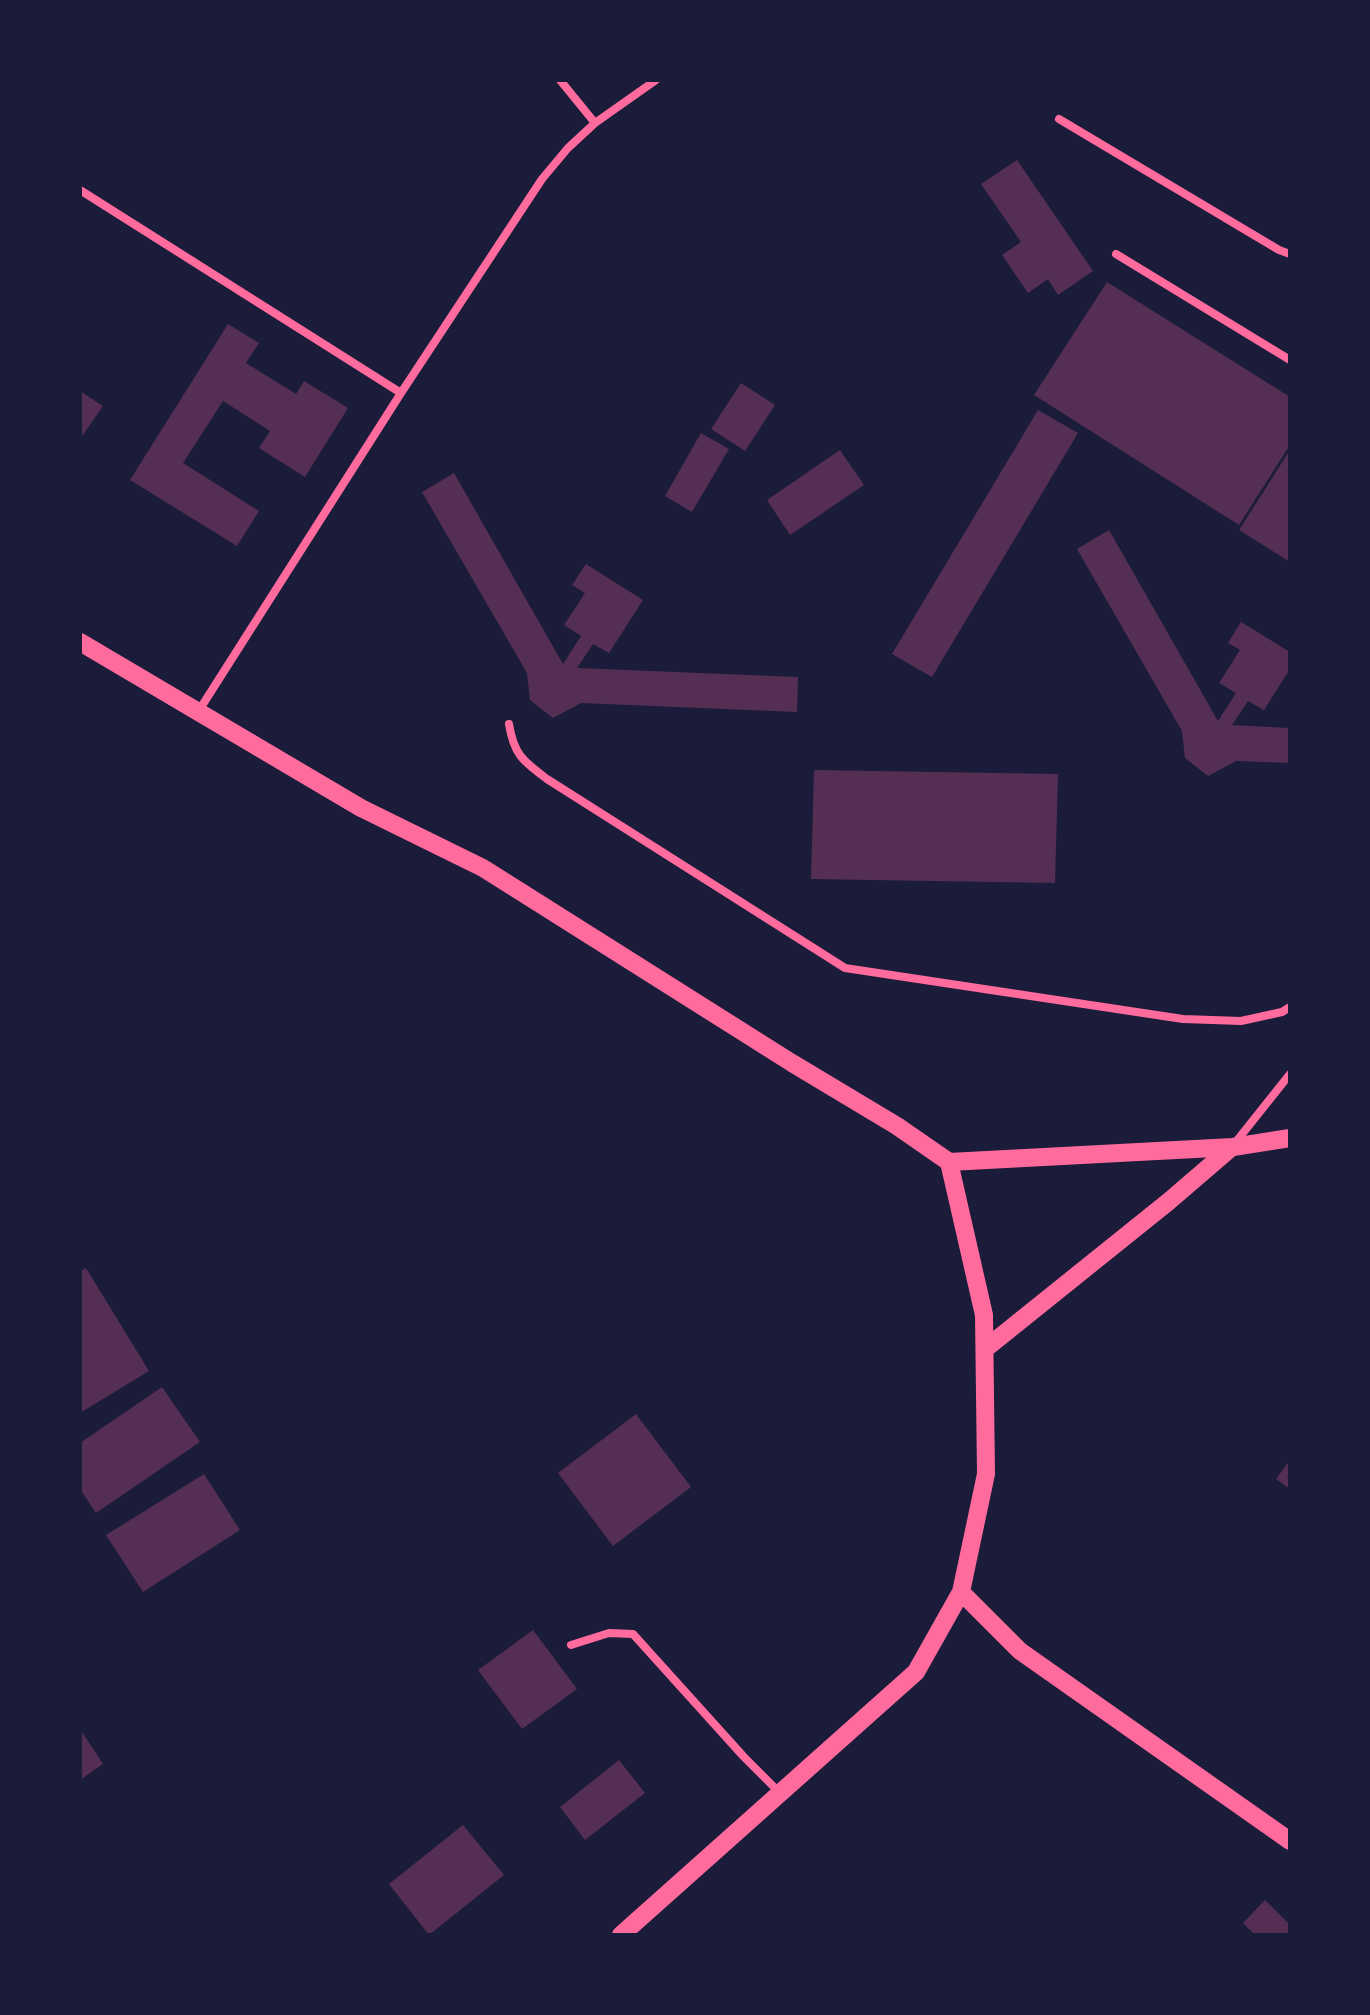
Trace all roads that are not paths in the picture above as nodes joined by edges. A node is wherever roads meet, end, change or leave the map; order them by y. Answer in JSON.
{"nodes":[{"id":1,"x":560,"y":80,"type":"edge"},
{"id":2,"x":656,"y":80,"type":"edge"},
{"id":3,"x":1059,"y":118,"type":"dead end"},
{"id":4,"x":595,"y":123,"type":"junction"},
{"id":5,"x":80,"y":190,"type":"edge"},
{"id":6,"x":1116,"y":254,"type":"dead end"},
{"id":7,"x":1290,"y":254,"type":"edge"},
{"id":8,"x":1290,"y":360,"type":"edge"},
{"id":9,"x":401,"y":392,"type":"junction"},
{"id":10,"x":80,"y":642,"type":"edge"},
{"id":11,"x":198,"y":712,"type":"junction"},
{"id":12,"x":509,"y":724,"type":"dead end"},
{"id":13,"x":1290,"y":1008,"type":"edge"},
{"id":14,"x":1290,"y":1074,"type":"edge"},
{"id":15,"x":1290,"y":1138,"type":"edge"},
{"id":16,"x":1233,"y":1147,"type":"junction"},
{"id":17,"x":950,"y":1162,"type":"junction"},
{"id":18,"x":984,"y":1349,"type":"junction"},
{"id":19,"x":961,"y":1592,"type":"junction"},
{"id":20,"x":570,"y":1645,"type":"dead end"},
{"id":21,"x":780,"y":1793,"type":"junction"},
{"id":22,"x":1290,"y":1841,"type":"edge"},
{"id":23,"x":622,"y":1935,"type":"edge"}],
"edges":[{"from":1,"to":4,"type":"lane"},
{"from":2,"to":4,"type":"lane"},
{"from":3,"to":7,"type":"lane"},
{"from":4,"to":9,"type":"lane"},
{"from":5,"to":9,"type":"lane"},
{"from":6,"to":8,"type":"lane"},
{"from":9,"to":11,"type":"lane"},
{"from":10,"to":11,"type":"street"},
{"from":11,"to":17,"type":"street"},
{"from":12,"to":13,"type":"lane"},
{"from":14,"to":16,"type":"lane"},
{"from":15,"to":16,"type":"street"},
{"from":16,"to":17,"type":"street"},
{"from":16,"to":18,"type":"street"},
{"from":17,"to":18,"type":"street"},
{"from":18,"to":19,"type":"street"},
{"from":19,"to":21,"type":"street"},
{"from":19,"to":22,"type":"street"},
{"from":20,"to":21,"type":"lane"},
{"from":21,"to":23,"type":"street"}]}
